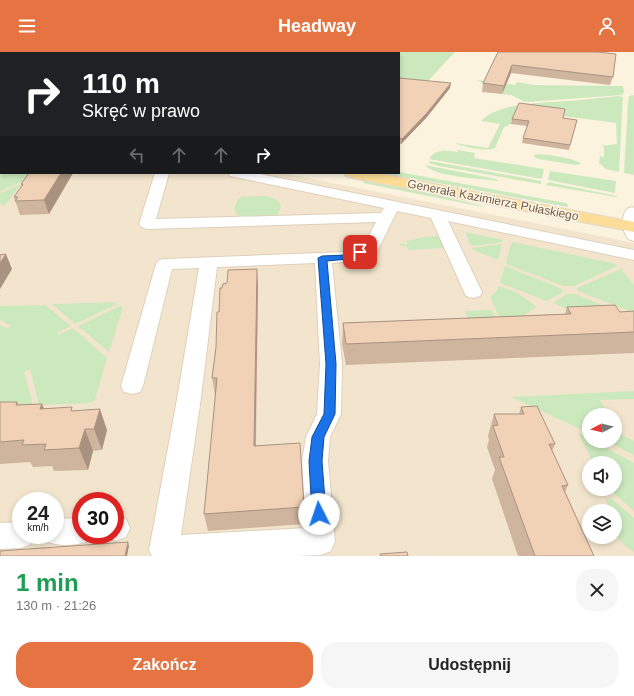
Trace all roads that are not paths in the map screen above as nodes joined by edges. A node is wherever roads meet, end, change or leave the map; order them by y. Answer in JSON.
{"nodes":[{"id":1,"x":400,"y":169,"type":"edge"},
{"id":2,"x":162,"y":174,"type":"edge"},
{"id":3,"x":239,"y":174,"type":"edge"},
{"id":4,"x":358,"y":174,"type":"edge"},
{"id":5,"x":389,"y":211,"type":"junction"},
{"id":6,"x":438,"y":216,"type":"junction"},
{"id":7,"x":633,"y":223,"type":"edge"},
{"id":8,"x":634,"y":255,"type":"edge"},
{"id":9,"x":322,"y":258,"type":"junction"},
{"id":10,"x":209,"y":262,"type":"junction"},
{"id":11,"x":473,"y":292,"type":"dead end"},
{"id":12,"x":132,"y":386,"type":"dead end"},
{"id":13,"x":12,"y":535,"type":"edge"},
{"id":14,"x":0,"y":536,"type":"edge"}],
"edges":[{"from":1,"to":7,"type":"main road","name":"Generała Kazimierza Pułaskiego"},
{"from":2,"to":5,"type":"street"},
{"from":3,"to":5,"type":"street"},
{"from":4,"to":7,"type":"main road","name":"Generała Kazimierza Pułaskiego"},
{"from":5,"to":6,"type":"street"},
{"from":5,"to":9,"type":"street"},
{"from":6,"to":8,"type":"street"},
{"from":6,"to":11,"type":"street"},
{"from":9,"to":10,"type":"street"},
{"from":9,"to":10,"type":"street"},
{"from":10,"to":12,"type":"street"},
{"from":13,"to":14,"type":"street"}]}
